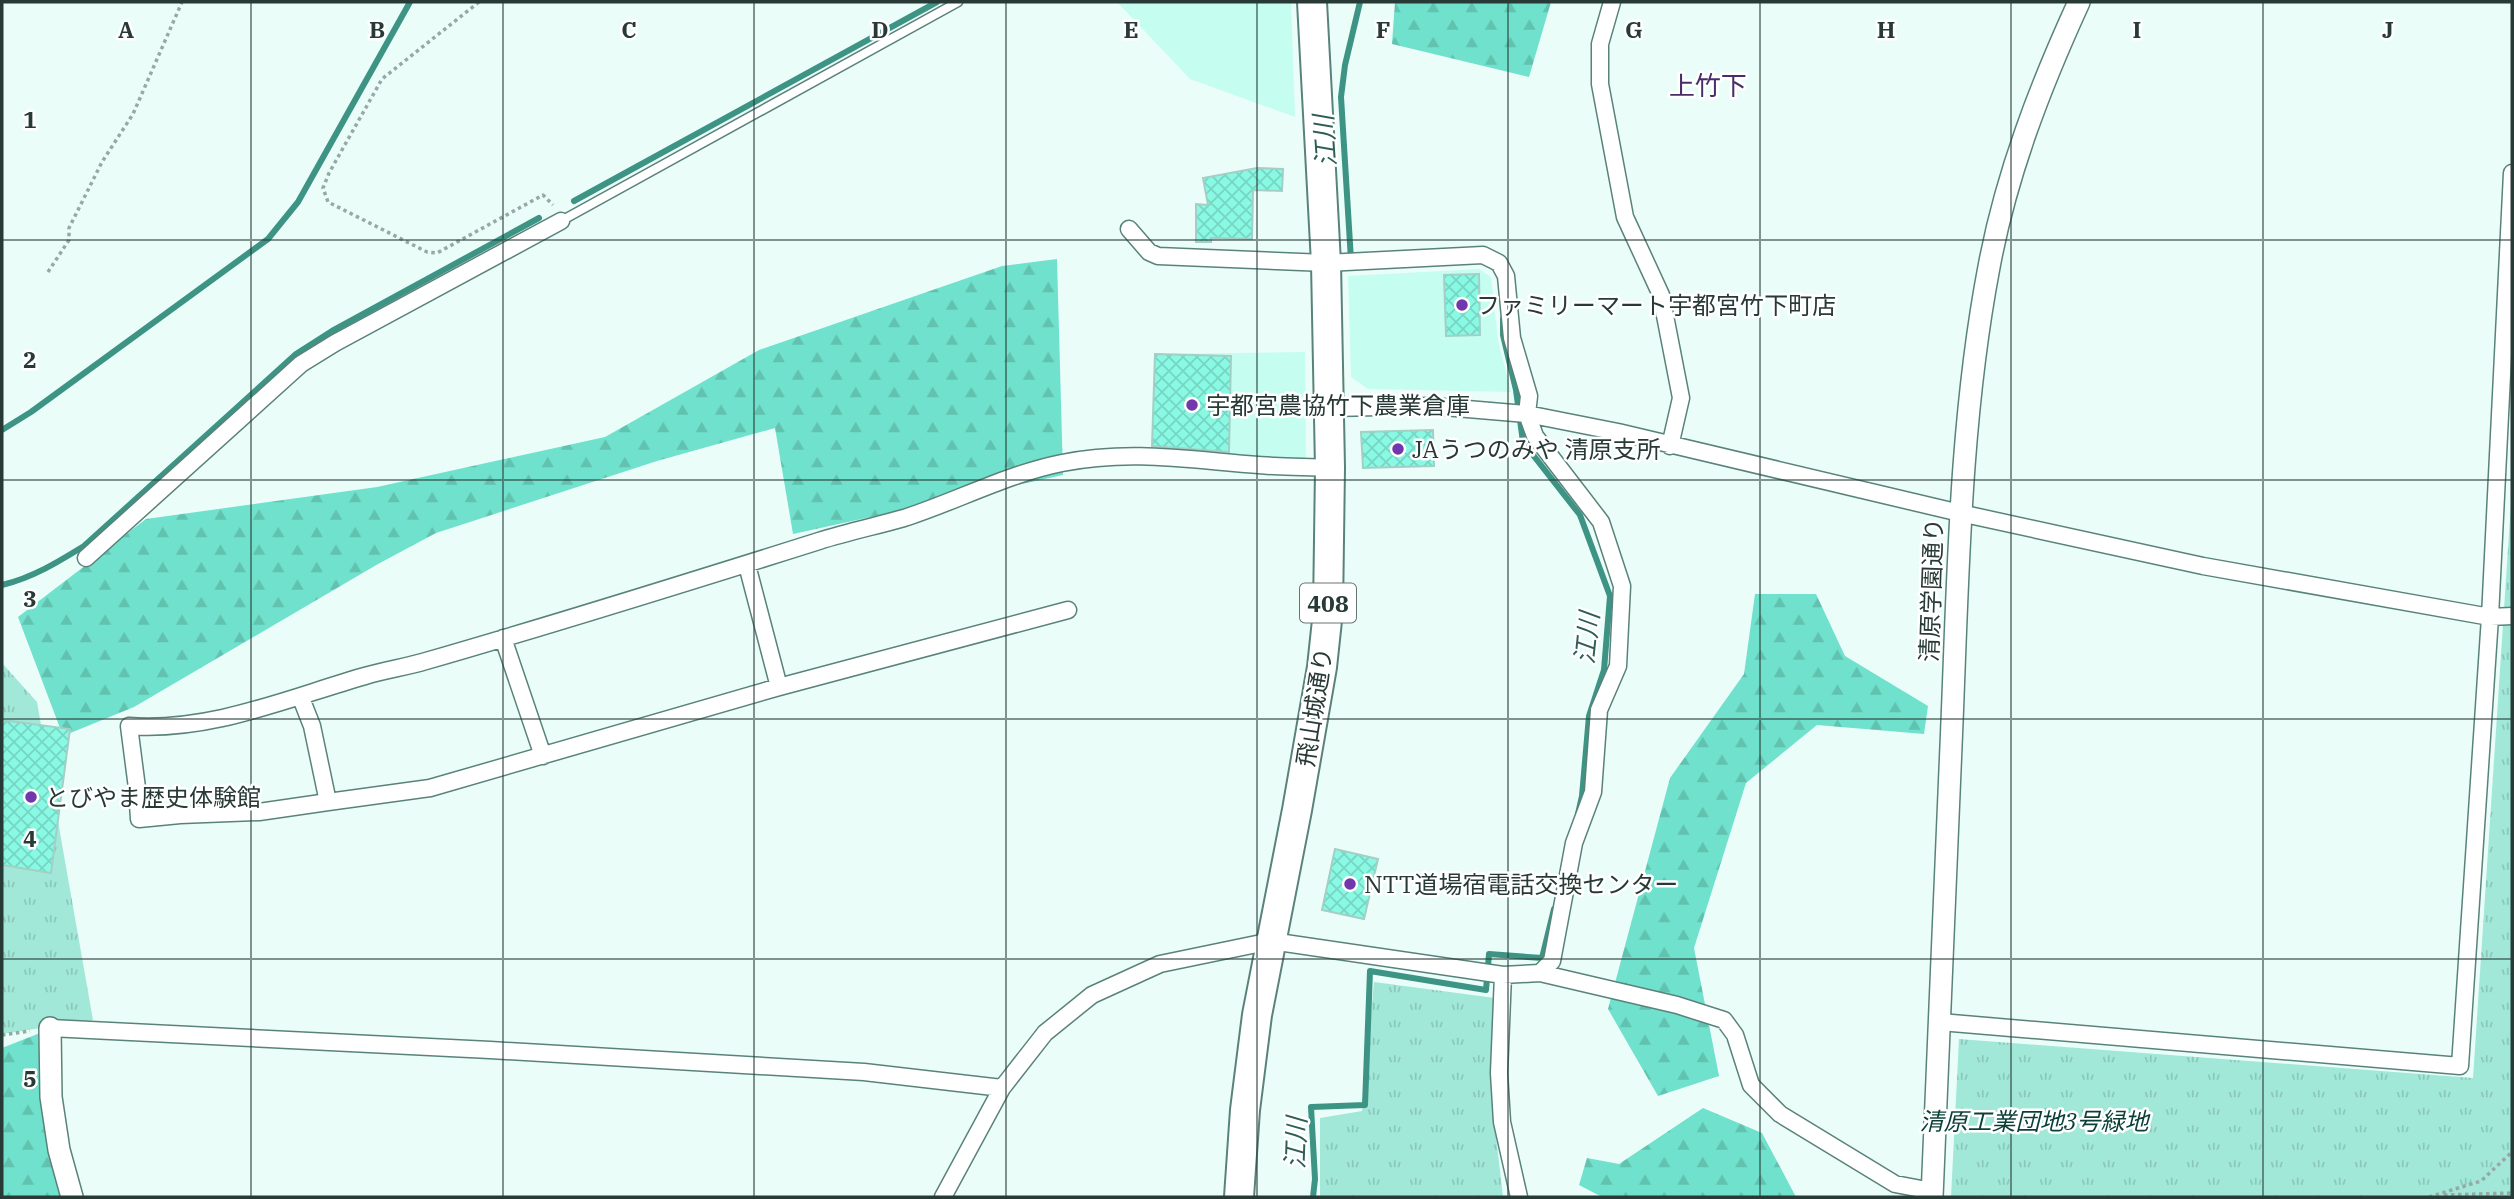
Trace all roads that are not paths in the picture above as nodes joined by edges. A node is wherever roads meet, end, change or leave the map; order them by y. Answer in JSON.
{"nodes":[{"id":1,"x":958,"y":2,"type":"edge"},
{"id":2,"x":1312,"y":2,"type":"edge"},
{"id":3,"x":1612,"y":2,"type":"edge"},
{"id":4,"x":2079,"y":2,"type":"edge"},
{"id":5,"x":2512,"y":173,"type":"edge"},
{"id":6,"x":561,"y":220,"type":"joint"},
{"id":7,"x":1129,"y":229,"type":"dead end"},
{"id":8,"x":1326,"y":263,"type":"junction"},
{"id":9,"x":1329,"y":408,"type":"junction"},
{"id":10,"x":1527,"y":414,"type":"junction"},
{"id":11,"x":1670,"y":446,"type":"junction"},
{"id":12,"x":1330,"y":468,"type":"junction"},
{"id":13,"x":1960,"y":513,"type":"junction"},
{"id":14,"x":86,"y":558,"type":"dead end"},
{"id":15,"x":747,"y":565,"type":"junction"},
{"id":16,"x":1068,"y":610,"type":"dead end"},
{"id":17,"x":2512,"y":616,"type":"edge"},
{"id":18,"x":2490,"y":617,"type":"junction"},
{"id":19,"x":503,"y":638,"type":"junction"},
{"id":20,"x":779,"y":687,"type":"junction"},
{"id":21,"x":301,"y":698,"type":"junction"},
{"id":22,"x":543,"y":755,"type":"junction"},
{"id":23,"x":328,"y":802,"type":"junction"},
{"id":24,"x":1271,"y":941,"type":"junction"},
{"id":25,"x":1540,"y":973,"type":"junction"},
{"id":26,"x":1503,"y":975,"type":"junction"},
{"id":27,"x":1940,"y":1022,"type":"junction"},
{"id":28,"x":50,"y":1028,"type":"joint"},
{"id":29,"x":1002,"y":1088,"type":"junction"},
{"id":30,"x":1932,"y":1194,"type":"edge"},
{"id":31,"x":72,"y":1197,"type":"edge"},
{"id":32,"x":943,"y":1197,"type":"edge"},
{"id":33,"x":1239,"y":1197,"type":"edge"},
{"id":34,"x":1519,"y":1197,"type":"edge"}],
"edges":[{"from":1,"to":6,"type":"lane"},
{"from":2,"to":8,"type":"highway","name":"飛山城通り","number":"408"},
{"from":3,"to":11,"type":"street"},
{"from":4,"to":13,"type":"street","name":"清原学園通り"},
{"from":5,"to":18,"type":"street"},
{"from":6,"to":14,"type":"street"},
{"from":7,"to":8,"type":"street"},
{"from":8,"to":9,"type":"highway","name":"飛山城通り","number":"408"},
{"from":8,"to":10,"type":"street"},
{"from":9,"to":10,"type":"street"},
{"from":9,"to":12,"type":"highway","name":"飛山城通り","number":"408"},
{"from":10,"to":11,"type":"street"},
{"from":10,"to":25,"type":"street"},
{"from":11,"to":13,"type":"street"},
{"from":12,"to":15,"type":"street"},
{"from":12,"to":24,"type":"highway","name":"飛山城通り","number":"408"},
{"from":13,"to":18,"type":"street"},
{"from":13,"to":27,"type":"street","name":"清原学園通り"},
{"from":15,"to":19,"type":"street"},
{"from":15,"to":20,"type":"street"},
{"from":16,"to":20,"type":"street"},
{"from":17,"to":18,"type":"street"},
{"from":18,"to":27,"type":"street"},
{"from":19,"to":21,"type":"street"},
{"from":19,"to":22,"type":"street"},
{"from":20,"to":22,"type":"street"},
{"from":21,"to":23,"type":"street"},
{"from":21,"to":23,"type":"street"},
{"from":22,"to":23,"type":"street"},
{"from":24,"to":26,"type":"street"},
{"from":24,"to":29,"type":"street"},
{"from":24,"to":33,"type":"highway","name":"飛山城通り","number":"408"},
{"from":25,"to":26,"type":"street"},
{"from":25,"to":30,"type":"street"},
{"from":26,"to":34,"type":"street"},
{"from":27,"to":30,"type":"street","name":"清原学園通り"},
{"from":28,"to":29,"type":"street"},
{"from":28,"to":31,"type":"street"},
{"from":29,"to":32,"type":"street"}]}
